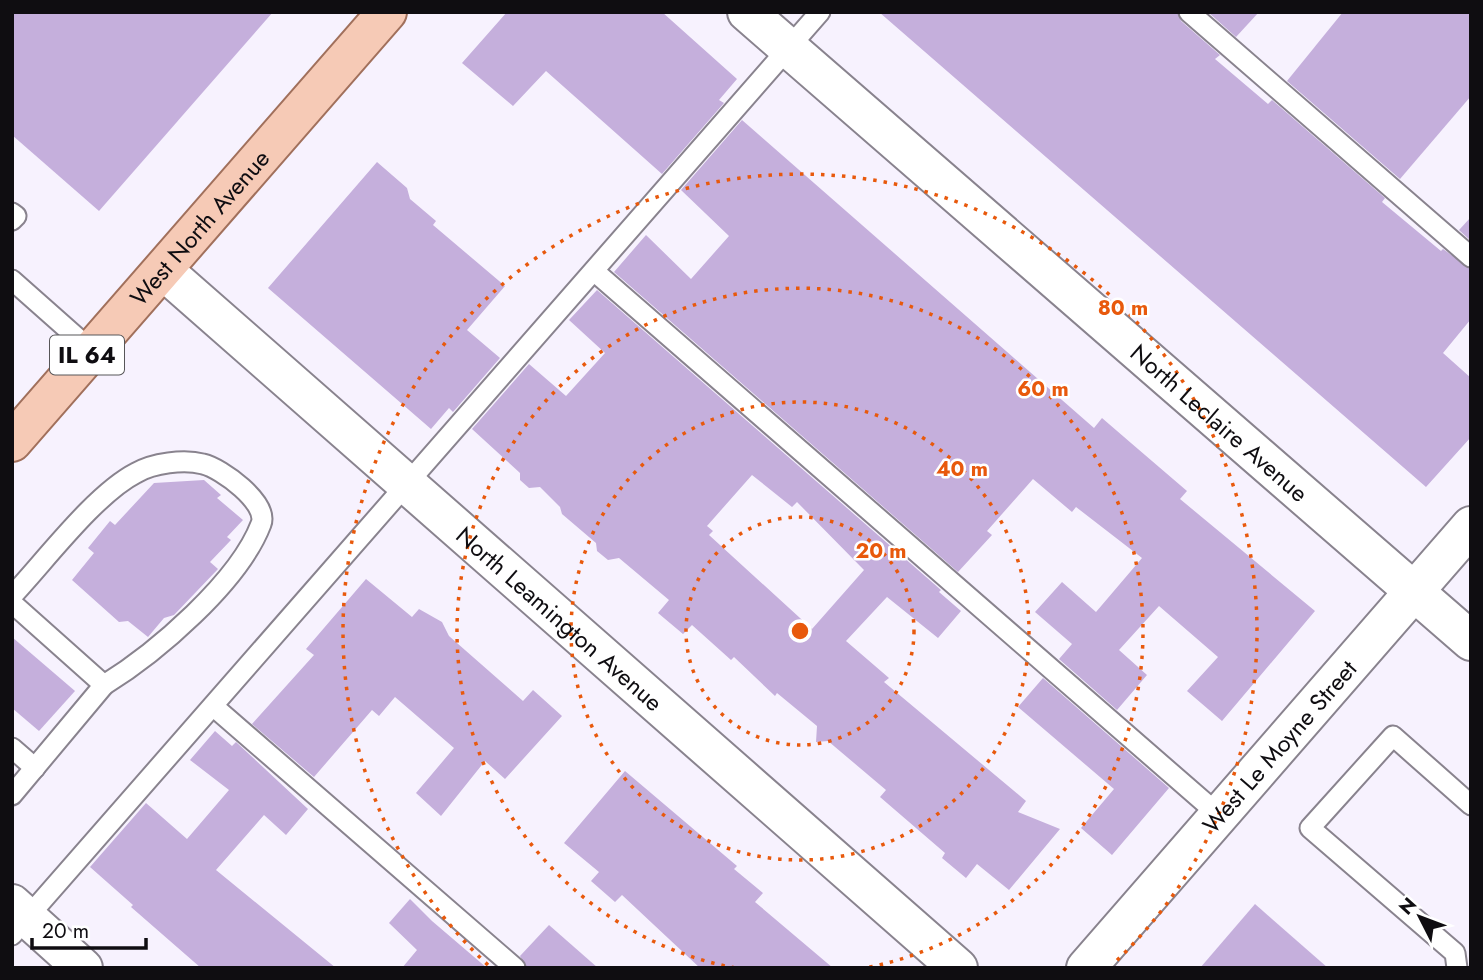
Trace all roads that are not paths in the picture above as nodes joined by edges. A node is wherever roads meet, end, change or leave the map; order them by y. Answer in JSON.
{"nodes":[{"id":1,"x":387,"y":12,"type":"edge"},
{"id":2,"x":747,"y":12,"type":"edge"},
{"id":3,"x":820,"y":12,"type":"edge"},
{"id":4,"x":1189,"y":12,"type":"edge"},
{"id":5,"x":789,"y":48,"type":"junction"},
{"id":6,"x":12,"y":213,"type":"edge"},
{"id":7,"x":12,"y":220,"type":"edge"},
{"id":8,"x":1471,"y":257,"type":"edge"},
{"id":9,"x":163,"y":270,"type":"junction"},
{"id":10,"x":594,"y":271,"type":"junction"},
{"id":11,"x":12,"y":280,"type":"edge"},
{"id":12,"x":91,"y":350,"type":"junction"},
{"id":13,"x":12,"y":442,"type":"edge"},
{"id":14,"x":407,"y":484,"type":"junction"},
{"id":15,"x":1471,"y":526,"type":"edge"},
{"id":16,"x":1413,"y":591,"type":"junction"},
{"id":17,"x":12,"y":596,"type":"edge"},
{"id":18,"x":12,"y":603,"type":"edge"},
{"id":19,"x":1471,"y":641,"type":"edge"},
{"id":20,"x":104,"y":685,"type":"junction"},
{"id":21,"x":213,"y":706,"type":"junction"},
{"id":22,"x":12,"y":748,"type":"edge"},
{"id":23,"x":35,"y":768,"type":"junction"},
{"id":24,"x":12,"y":795,"type":"edge"},
{"id":25,"x":1471,"y":805,"type":"edge"},
{"id":26,"x":1219,"y":815,"type":"junction"},
{"id":27,"x":17,"y":919,"type":"edge"},
{"id":28,"x":1461,"y":956,"type":"edge"},
{"id":29,"x":83,"y":968,"type":"edge"},
{"id":30,"x":515,"y":968,"type":"edge"},
{"id":31,"x":958,"y":968,"type":"edge"},
{"id":32,"x":1086,"y":968,"type":"edge"}],
"edges":[{"from":1,"to":9,"type":"main road","name":"West North Avenue","number":"IL 64"},
{"from":2,"to":5,"type":"street","name":"North Leclaire Avenue"},
{"from":3,"to":5,"type":"lane"},
{"from":4,"to":8,"type":"lane"},
{"from":5,"to":10,"type":"lane"},
{"from":5,"to":16,"type":"street","name":"North Leclaire Avenue"},
{"from":6,"to":7,"type":"lane"},
{"from":9,"to":12,"type":"main road","name":"West North Avenue","number":"IL 64"},
{"from":9,"to":14,"type":"street","name":"North Leamington Avenue"},
{"from":10,"to":14,"type":"lane"},
{"from":10,"to":26,"type":"lane"},
{"from":11,"to":12,"type":"lane"},
{"from":12,"to":13,"type":"main road","name":"West North Avenue","number":"IL 64"},
{"from":14,"to":21,"type":"lane"},
{"from":14,"to":31,"type":"street","name":"North Leamington Avenue"},
{"from":15,"to":16,"type":"street","name":"West Le Moyne Street"},
{"from":16,"to":19,"type":"street","name":"North Leclaire Avenue"},
{"from":16,"to":26,"type":"street","name":"West Le Moyne Street"},
{"from":17,"to":20,"type":"lane"},
{"from":18,"to":20,"type":"lane"},
{"from":20,"to":23,"type":"lane"},
{"from":21,"to":27,"type":"lane"},
{"from":21,"to":30,"type":"lane"},
{"from":22,"to":23,"type":"lane"},
{"from":23,"to":24,"type":"lane"},
{"from":25,"to":28,"type":"lane"},
{"from":26,"to":32,"type":"street","name":"West Le Moyne Street"},
{"from":27,"to":29,"type":"street"}]}
